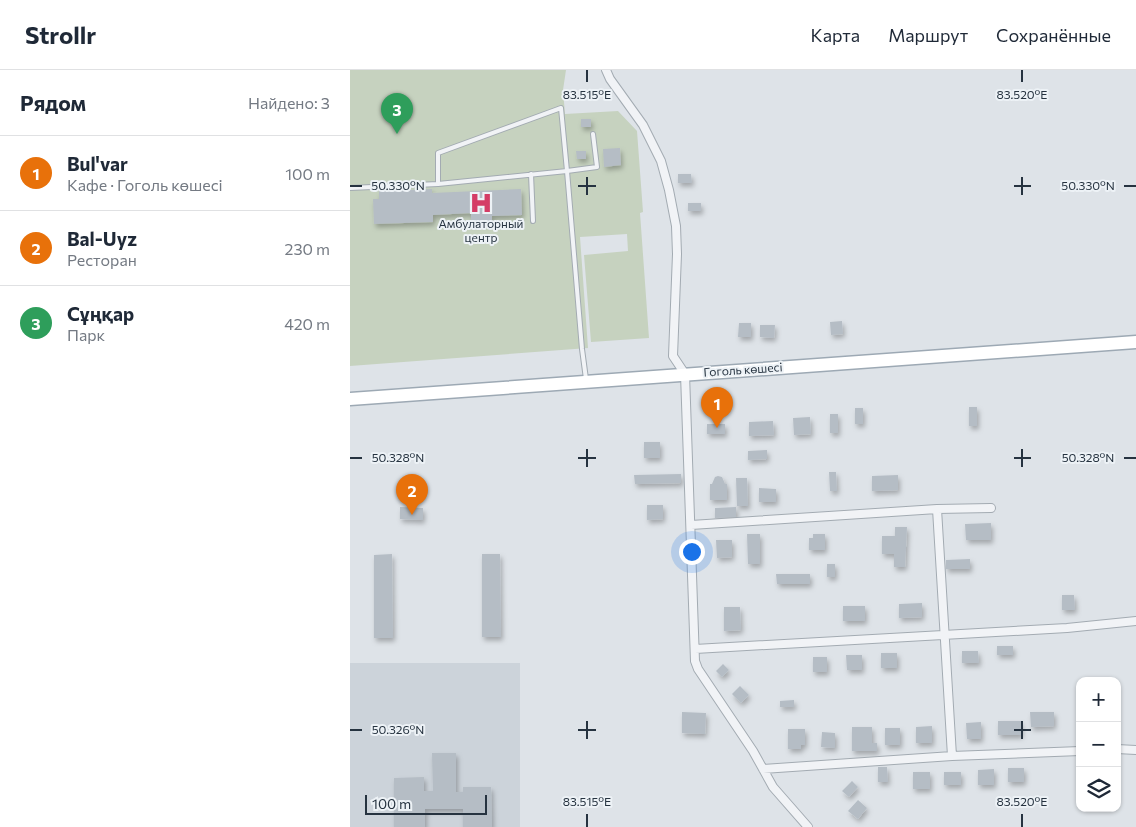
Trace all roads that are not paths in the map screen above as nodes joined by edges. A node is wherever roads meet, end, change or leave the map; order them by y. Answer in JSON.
{"nodes":[{"id":1,"x":606,"y":70,"type":"edge"},
{"id":2,"x":593,"y":134,"type":"dead end"},
{"id":3,"x":567,"y":171,"type":"junction"},
{"id":4,"x":531,"y":174,"type":"junction"},
{"id":5,"x":438,"y":184,"type":"junction"},
{"id":6,"x":350,"y":188,"type":"edge"},
{"id":7,"x":532,"y":221,"type":"dead end"},
{"id":8,"x":1136,"y":342,"type":"edge"},
{"id":9,"x":685,"y":374,"type":"junction"},
{"id":10,"x":587,"y":382,"type":"junction"},
{"id":11,"x":350,"y":399,"type":"edge"},
{"id":12,"x":991,"y":508,"type":"dead end"},
{"id":13,"x":937,"y":509,"type":"junction"},
{"id":14,"x":691,"y":525,"type":"junction"},
{"id":15,"x":1136,"y":621,"type":"edge"},
{"id":16,"x":944,"y":635,"type":"junction"},
{"id":17,"x":695,"y":649,"type":"junction"},
{"id":18,"x":1121,"y":749,"type":"edge"},
{"id":19,"x":1136,"y":750,"type":"edge"},
{"id":20,"x":1076,"y":751,"type":"edge"},
{"id":21,"x":952,"y":756,"type":"junction"},
{"id":22,"x":763,"y":769,"type":"junction"},
{"id":23,"x":808,"y":827,"type":"edge"}],
"edges":[{"from":1,"to":9,"type":"street"},
{"from":2,"to":3,"type":"lane"},
{"from":3,"to":4,"type":"lane"},
{"from":3,"to":5,"type":"lane"},
{"from":3,"to":10,"type":"lane"},
{"from":4,"to":5,"type":"lane"},
{"from":4,"to":7,"type":"lane"},
{"from":5,"to":6,"type":"lane"},
{"from":8,"to":9,"type":"main road","name":"Гоголь көшесі"},
{"from":9,"to":10,"type":"main road","name":"Гоголь көшесі"},
{"from":9,"to":14,"type":"street"},
{"from":10,"to":11,"type":"main road","name":"Гоголь көшесі"},
{"from":12,"to":13,"type":"street"},
{"from":13,"to":14,"type":"street"},
{"from":13,"to":16,"type":"street"},
{"from":14,"to":17,"type":"street"},
{"from":15,"to":16,"type":"street"},
{"from":16,"to":17,"type":"street"},
{"from":16,"to":21,"type":"street"},
{"from":17,"to":22,"type":"street"},
{"from":18,"to":19,"type":"street"},
{"from":20,"to":21,"type":"street"},
{"from":21,"to":22,"type":"street"},
{"from":22,"to":23,"type":"street"}]}
